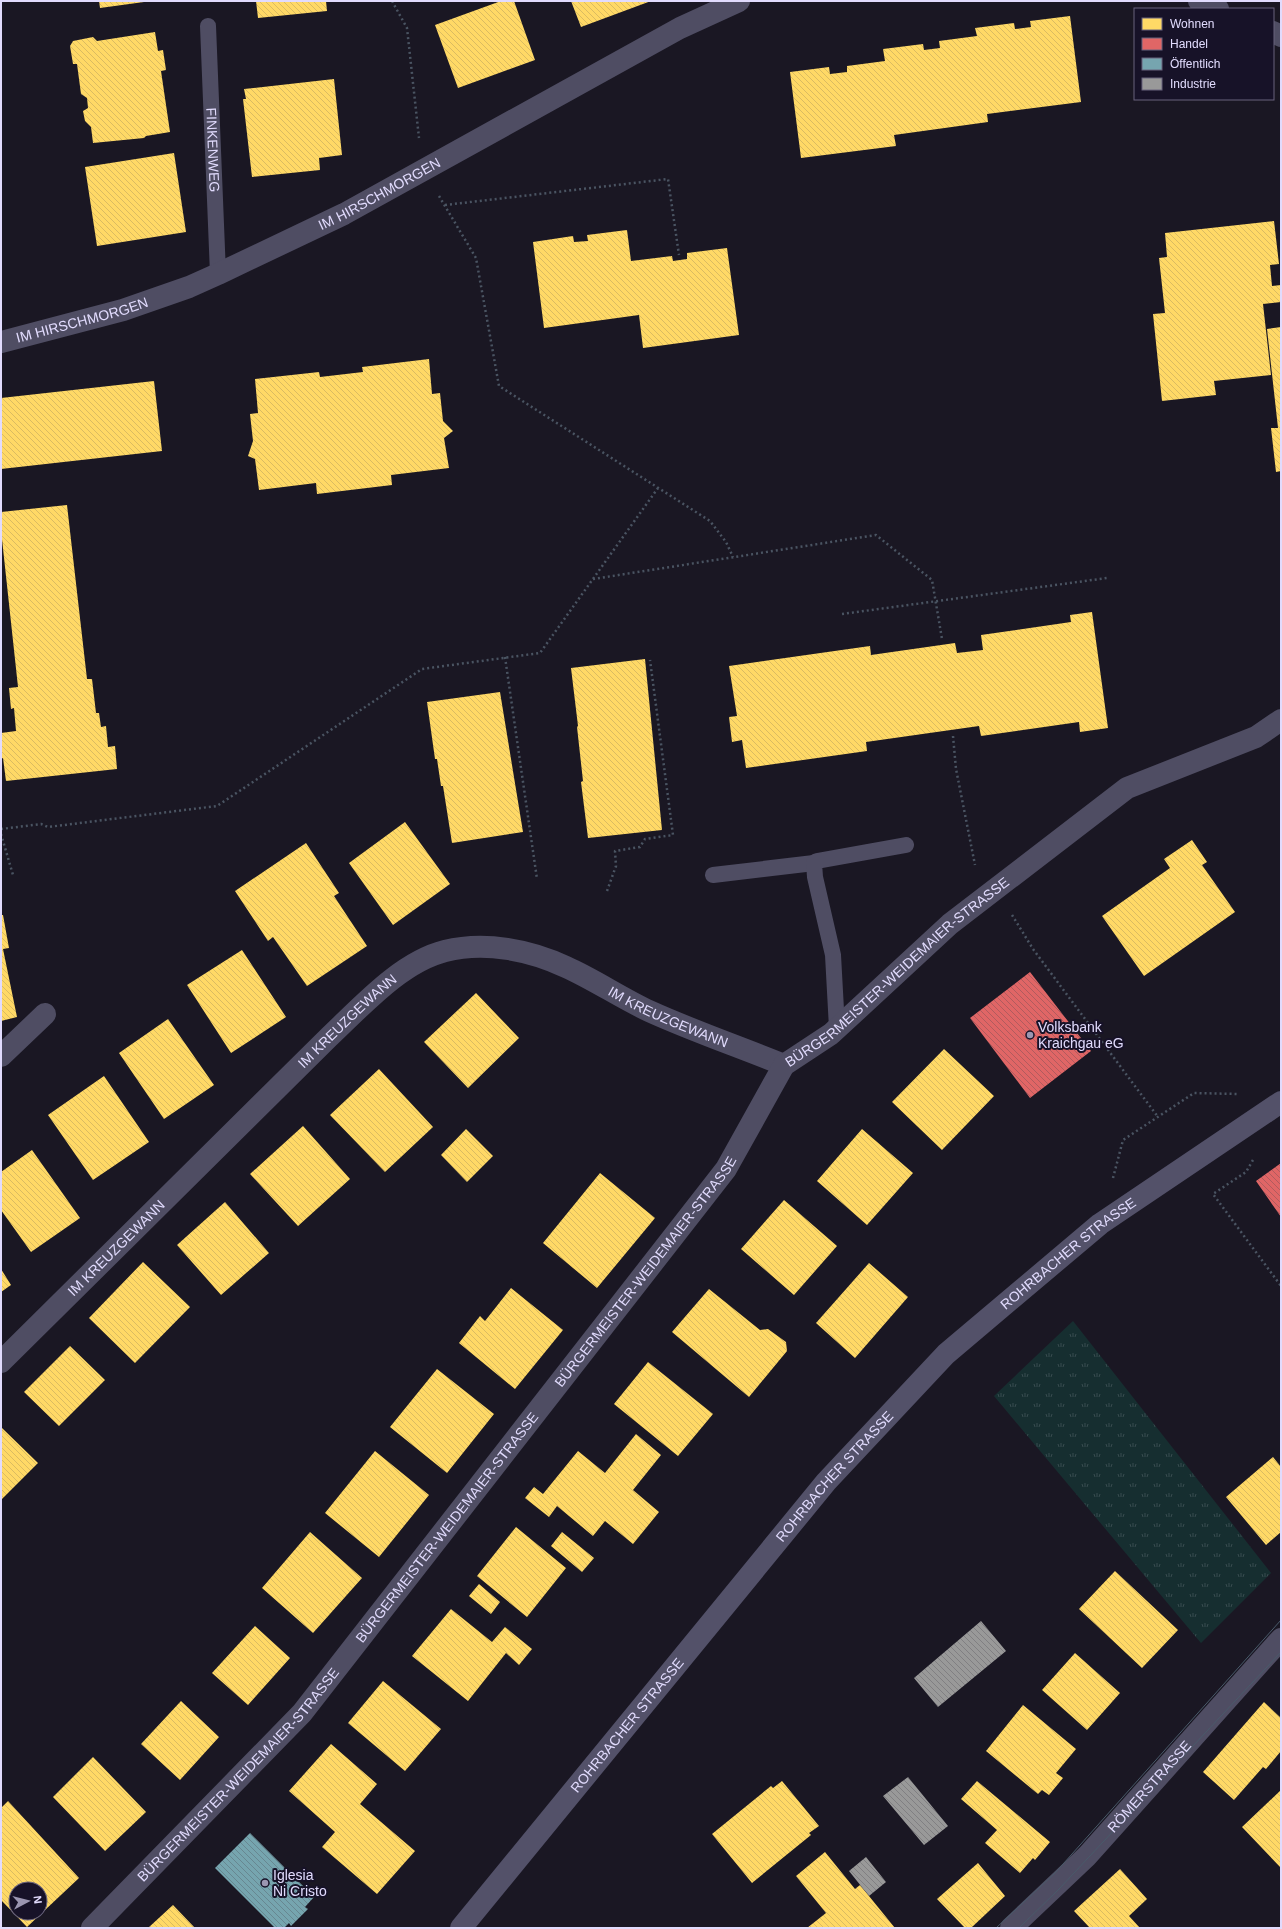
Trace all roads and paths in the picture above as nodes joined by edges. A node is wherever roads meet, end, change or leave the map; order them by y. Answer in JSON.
{"nodes":[{"id":1,"x":392,"y":1,"type":"edge"},
{"id":2,"x":739,"y":1,"type":"edge"},
{"id":3,"x":1199,"y":1,"type":"edge"},
{"id":4,"x":1216,"y":8,"type":"edge"},
{"id":5,"x":208,"y":26,"type":"dead end"},
{"id":6,"x":423,"y":170,"type":"junction"},
{"id":7,"x":445,"y":206,"type":"junction"},
{"id":8,"x":679,"y":255,"type":"dead end"},
{"id":9,"x":218,"y":274,"type":"junction"},
{"id":10,"x":1,"y":342,"type":"edge"},
{"id":11,"x":658,"y":488,"type":"junction"},
{"id":12,"x":733,"y":557,"type":"junction"},
{"id":13,"x":1107,"y":578,"type":"dead end"},
{"id":14,"x":593,"y":579,"type":"junction"},
{"id":15,"x":936,"y":602,"type":"junction"},
{"id":16,"x":842,"y":614,"type":"dead end"},
{"id":17,"x":942,"y":639,"type":"dead end"},
{"id":18,"x":505,"y":657,"type":"junction"},
{"id":19,"x":650,"y":660,"type":"dead end"},
{"id":20,"x":1281,"y":720,"type":"edge"},
{"id":21,"x":954,"y":736,"type":"dead end"},
{"id":22,"x":1,"y":829,"type":"edge"},
{"id":23,"x":1,"y":834,"type":"edge"},
{"id":24,"x":906,"y":845,"type":"dead end"},
{"id":25,"x":814,"y":863,"type":"junction"},
{"id":26,"x":13,"y":875,"type":"dead end"},
{"id":27,"x":713,"y":875,"type":"dead end"},
{"id":28,"x":537,"y":879,"type":"dead end"},
{"id":29,"x":997,"y":888,"type":"junction"},
{"id":30,"x":607,"y":891,"type":"dead end"},
{"id":31,"x":45,"y":1014,"type":"dead end"},
{"id":32,"x":837,"y":1028,"type":"junction"},
{"id":33,"x":1,"y":1056,"type":"edge"},
{"id":34,"x":784,"y":1065,"type":"junction"},
{"id":35,"x":1194,"y":1093,"type":"dead end"},
{"id":36,"x":1281,"y":1102,"type":"edge"},
{"id":37,"x":1158,"y":1117,"type":"junction"},
{"id":38,"x":1123,"y":1140,"type":"dead end"},
{"id":39,"x":1246,"y":1172,"type":"dead end"},
{"id":40,"x":1281,"y":1286,"type":"edge"},
{"id":41,"x":1,"y":1362,"type":"edge"},
{"id":42,"x":1281,"y":1639,"type":"edge"},
{"id":43,"x":92,"y":1928,"type":"edge"},
{"id":44,"x":461,"y":1928,"type":"edge"},
{"id":45,"x":1011,"y":1928,"type":"edge"}],
"edges":[{"from":1,"to":6,"type":"path"},
{"from":2,"to":6,"type":"street","name":"IM HIRSCHMORGEN"},
{"from":3,"to":4,"type":"street"},
{"from":5,"to":9,"type":"lane","name":"FINKENWEG"},
{"from":6,"to":7,"type":"path"},
{"from":6,"to":9,"type":"street","name":"IM HIRSCHMORGEN"},
{"from":7,"to":8,"type":"path"},
{"from":7,"to":11,"type":"path"},
{"from":9,"to":10,"type":"street","name":"IM HIRSCHMORGEN"},
{"from":11,"to":12,"type":"path"},
{"from":11,"to":14,"type":"path"},
{"from":12,"to":14,"type":"path"},
{"from":12,"to":15,"type":"path"},
{"from":13,"to":15,"type":"path"},
{"from":14,"to":18,"type":"path"},
{"from":15,"to":16,"type":"path"},
{"from":15,"to":17,"type":"path"},
{"from":18,"to":22,"type":"path"},
{"from":18,"to":28,"type":"path"},
{"from":19,"to":30,"type":"path"},
{"from":20,"to":29,"type":"street","name":"BÜRGERMEISTER-WEIDEMAIER-STRASSE"},
{"from":21,"to":29,"type":"path"},
{"from":23,"to":26,"type":"path"},
{"from":24,"to":25,"type":"lane"},
{"from":25,"to":27,"type":"lane"},
{"from":25,"to":32,"type":"lane"},
{"from":29,"to":32,"type":"street","name":"BÜRGERMEISTER-WEIDEMAIER-STRASSE"},
{"from":29,"to":37,"type":"path"},
{"from":31,"to":33,"type":"street"},
{"from":32,"to":34,"type":"street","name":"BÜRGERMEISTER-WEIDEMAIER-STRASSE"},
{"from":34,"to":41,"type":"street","name":"IM KREUZGEWANN"},
{"from":34,"to":43,"type":"street","name":"BÜRGERMEISTER-WEIDEMAIER-STRASSE"},
{"from":35,"to":37,"type":"path"},
{"from":36,"to":44,"type":"main road","name":"ROHRBACHER STRASSE"},
{"from":37,"to":38,"type":"path"},
{"from":39,"to":40,"type":"path"},
{"from":42,"to":45,"type":"street","name":"RÖMERSTRASSE"}]}
